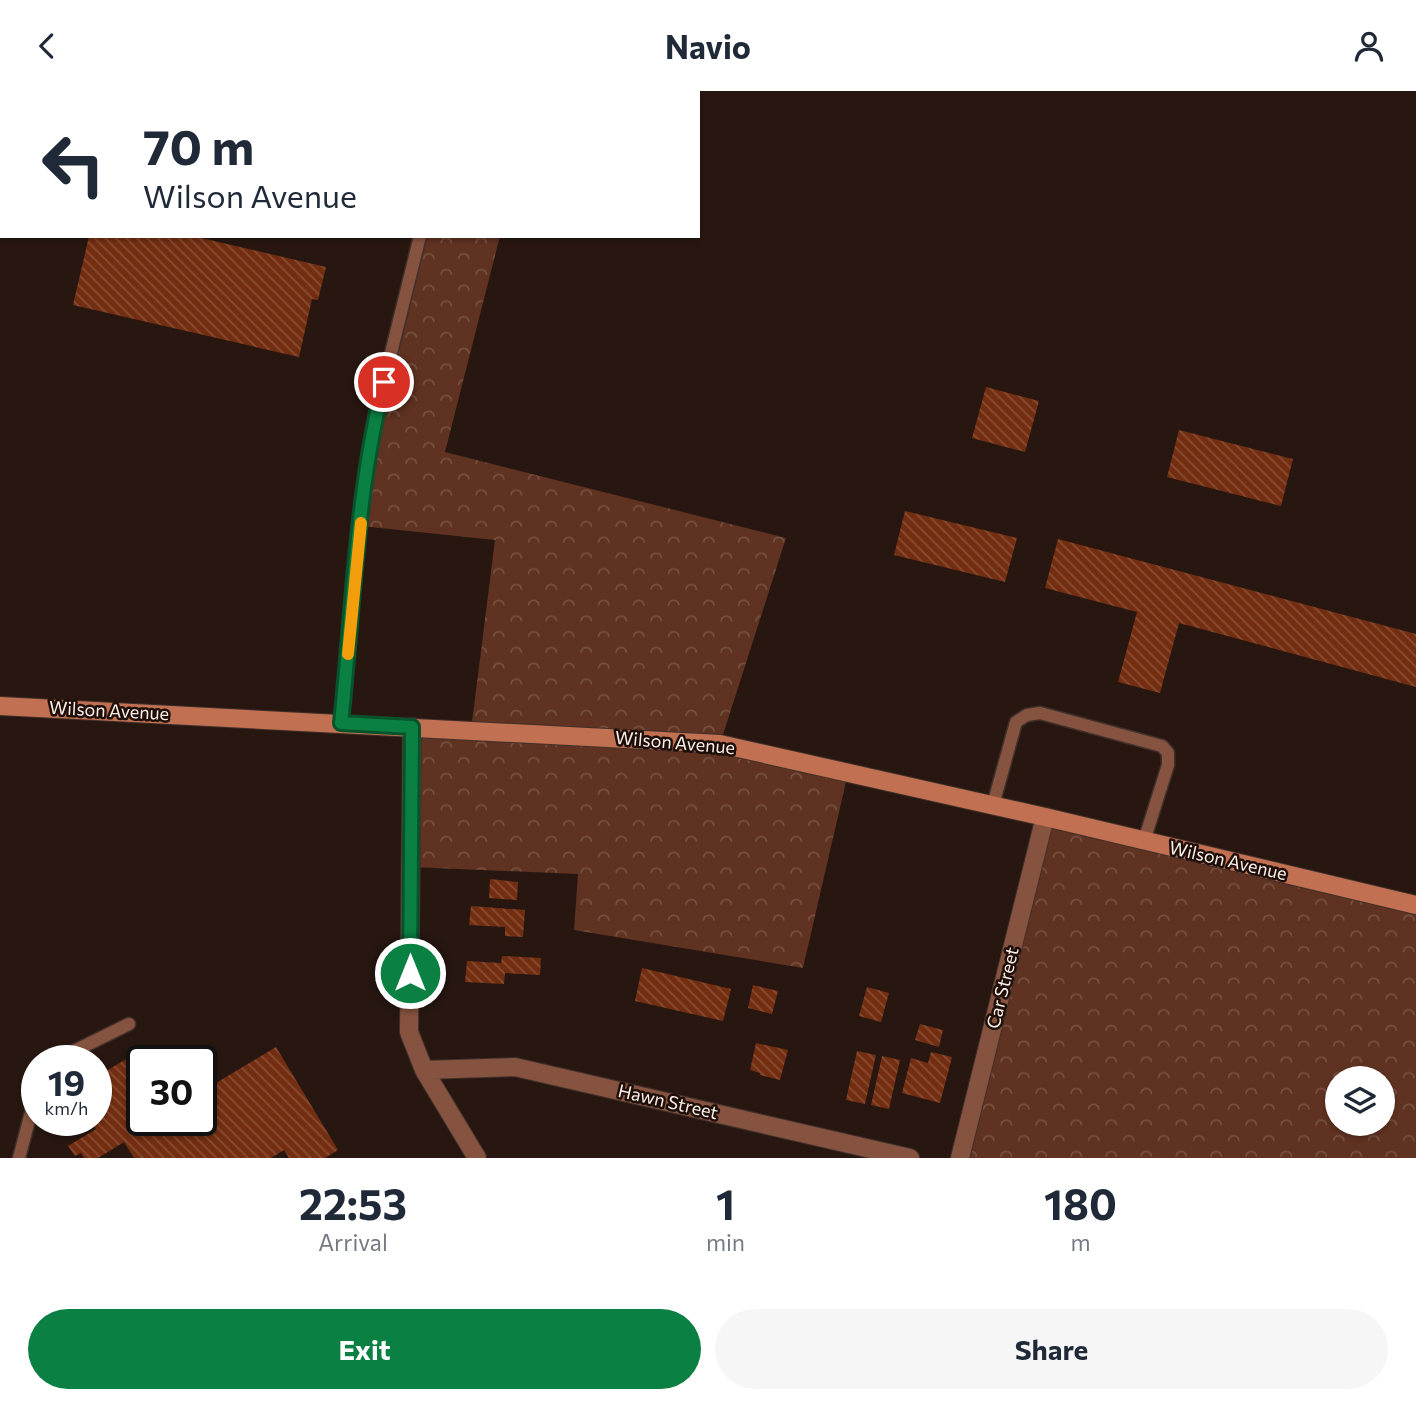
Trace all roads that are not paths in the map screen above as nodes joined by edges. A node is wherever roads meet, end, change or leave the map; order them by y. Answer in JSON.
{"nodes":[{"id":1,"x":420,"y":238,"type":"edge"},
{"id":2,"x":0,"y":706,"type":"edge"},
{"id":3,"x":341,"y":723,"type":"junction"},
{"id":4,"x":412,"y":727,"type":"junction"},
{"id":5,"x":993,"y":805,"type":"junction"},
{"id":6,"x":1045,"y":817,"type":"junction"},
{"id":7,"x":1144,"y":841,"type":"junction"},
{"id":8,"x":1416,"y":905,"type":"edge"},
{"id":9,"x":129,"y":1024,"type":"dead end"},
{"id":10,"x":86,"y":1045,"type":"edge"},
{"id":11,"x":424,"y":1070,"type":"junction"},
{"id":12,"x":25,"y":1136,"type":"edge"},
{"id":13,"x":19,"y":1158,"type":"edge"},
{"id":14,"x":477,"y":1158,"type":"edge"},
{"id":15,"x":910,"y":1158,"type":"edge"},
{"id":16,"x":960,"y":1158,"type":"edge"}],
"edges":[{"from":1,"to":3,"type":"lane"},
{"from":2,"to":3,"type":"main road","name":"Wilson Avenue"},
{"from":3,"to":4,"type":"main road","name":"Wilson Avenue"},
{"from":4,"to":5,"type":"main road","name":"Wilson Avenue"},
{"from":4,"to":11,"type":"street"},
{"from":5,"to":6,"type":"main road","name":"Wilson Avenue"},
{"from":5,"to":7,"type":"lane"},
{"from":6,"to":7,"type":"main road","name":"Wilson Avenue"},
{"from":6,"to":16,"type":"street","name":"Car Street"},
{"from":7,"to":8,"type":"main road","name":"Wilson Avenue"},
{"from":9,"to":10,"type":"lane"},
{"from":11,"to":14,"type":"street"},
{"from":11,"to":15,"type":"street","name":"Hawn Street"},
{"from":12,"to":13,"type":"lane"}]}
